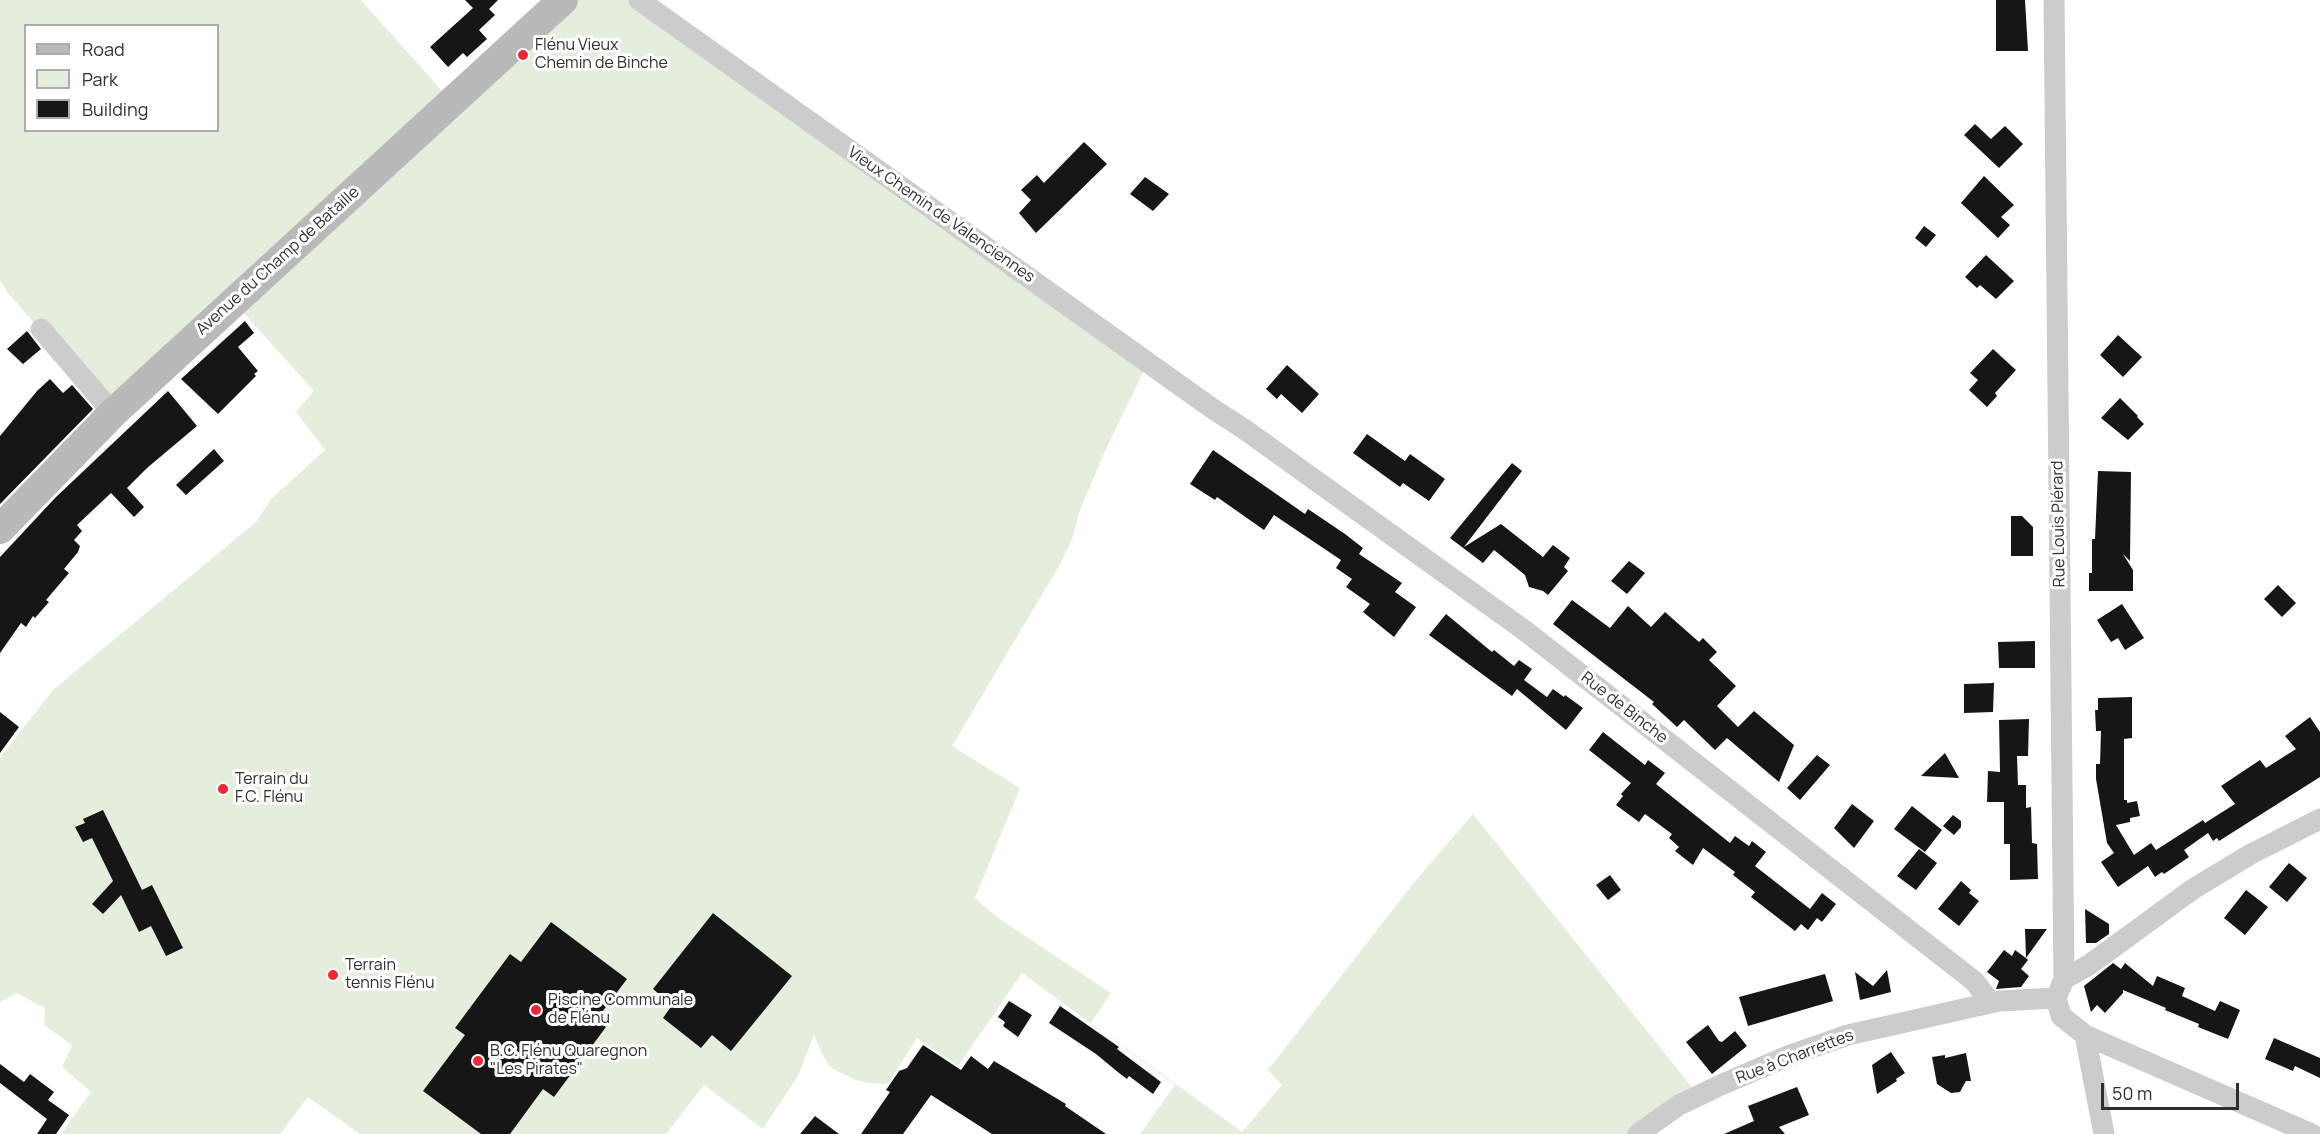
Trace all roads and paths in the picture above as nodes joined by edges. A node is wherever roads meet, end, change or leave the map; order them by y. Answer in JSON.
{"nodes":[{"id":1,"x":563,"y":0,"type":"edge"},
{"id":2,"x":639,"y":0,"type":"edge"},
{"id":3,"x":2054,"y":0,"type":"edge"},
{"id":4,"x":41,"y":329,"type":"dead end"},
{"id":5,"x":113,"y":413,"type":"junction"},
{"id":6,"x":1244,"y":429,"type":"joint"},
{"id":7,"x":0,"y":529,"type":"edge"},
{"id":8,"x":2320,"y":819,"type":"edge"},
{"id":9,"x":2060,"y":997,"type":"junction"},
{"id":10,"x":1995,"y":1002,"type":"junction"},
{"id":11,"x":2085,"y":1035,"type":"junction"},
{"id":12,"x":1638,"y":1134,"type":"edge"},
{"id":13,"x":2104,"y":1134,"type":"edge"},
{"id":14,"x":2312,"y":1134,"type":"edge"}],
"edges":[{"from":1,"to":5,"type":"street","name":"Avenue du Champ de Bataille"},
{"from":2,"to":6,"type":"street","name":"Vieux Chemin de Valenciennes"},
{"from":3,"to":9,"type":"street","name":"Rue Louis Piérard"},
{"from":4,"to":5,"type":"street"},
{"from":5,"to":7,"type":"street","name":"Avenue du Champ de Bataille"},
{"from":6,"to":10,"type":"street","name":"Rue de Binche"},
{"from":8,"to":9,"type":"street"},
{"from":9,"to":10,"type":"street"},
{"from":9,"to":11,"type":"street"},
{"from":10,"to":12,"type":"street","name":"Rue à Charrettes"},
{"from":11,"to":13,"type":"street"},
{"from":11,"to":14,"type":"street"}]}
